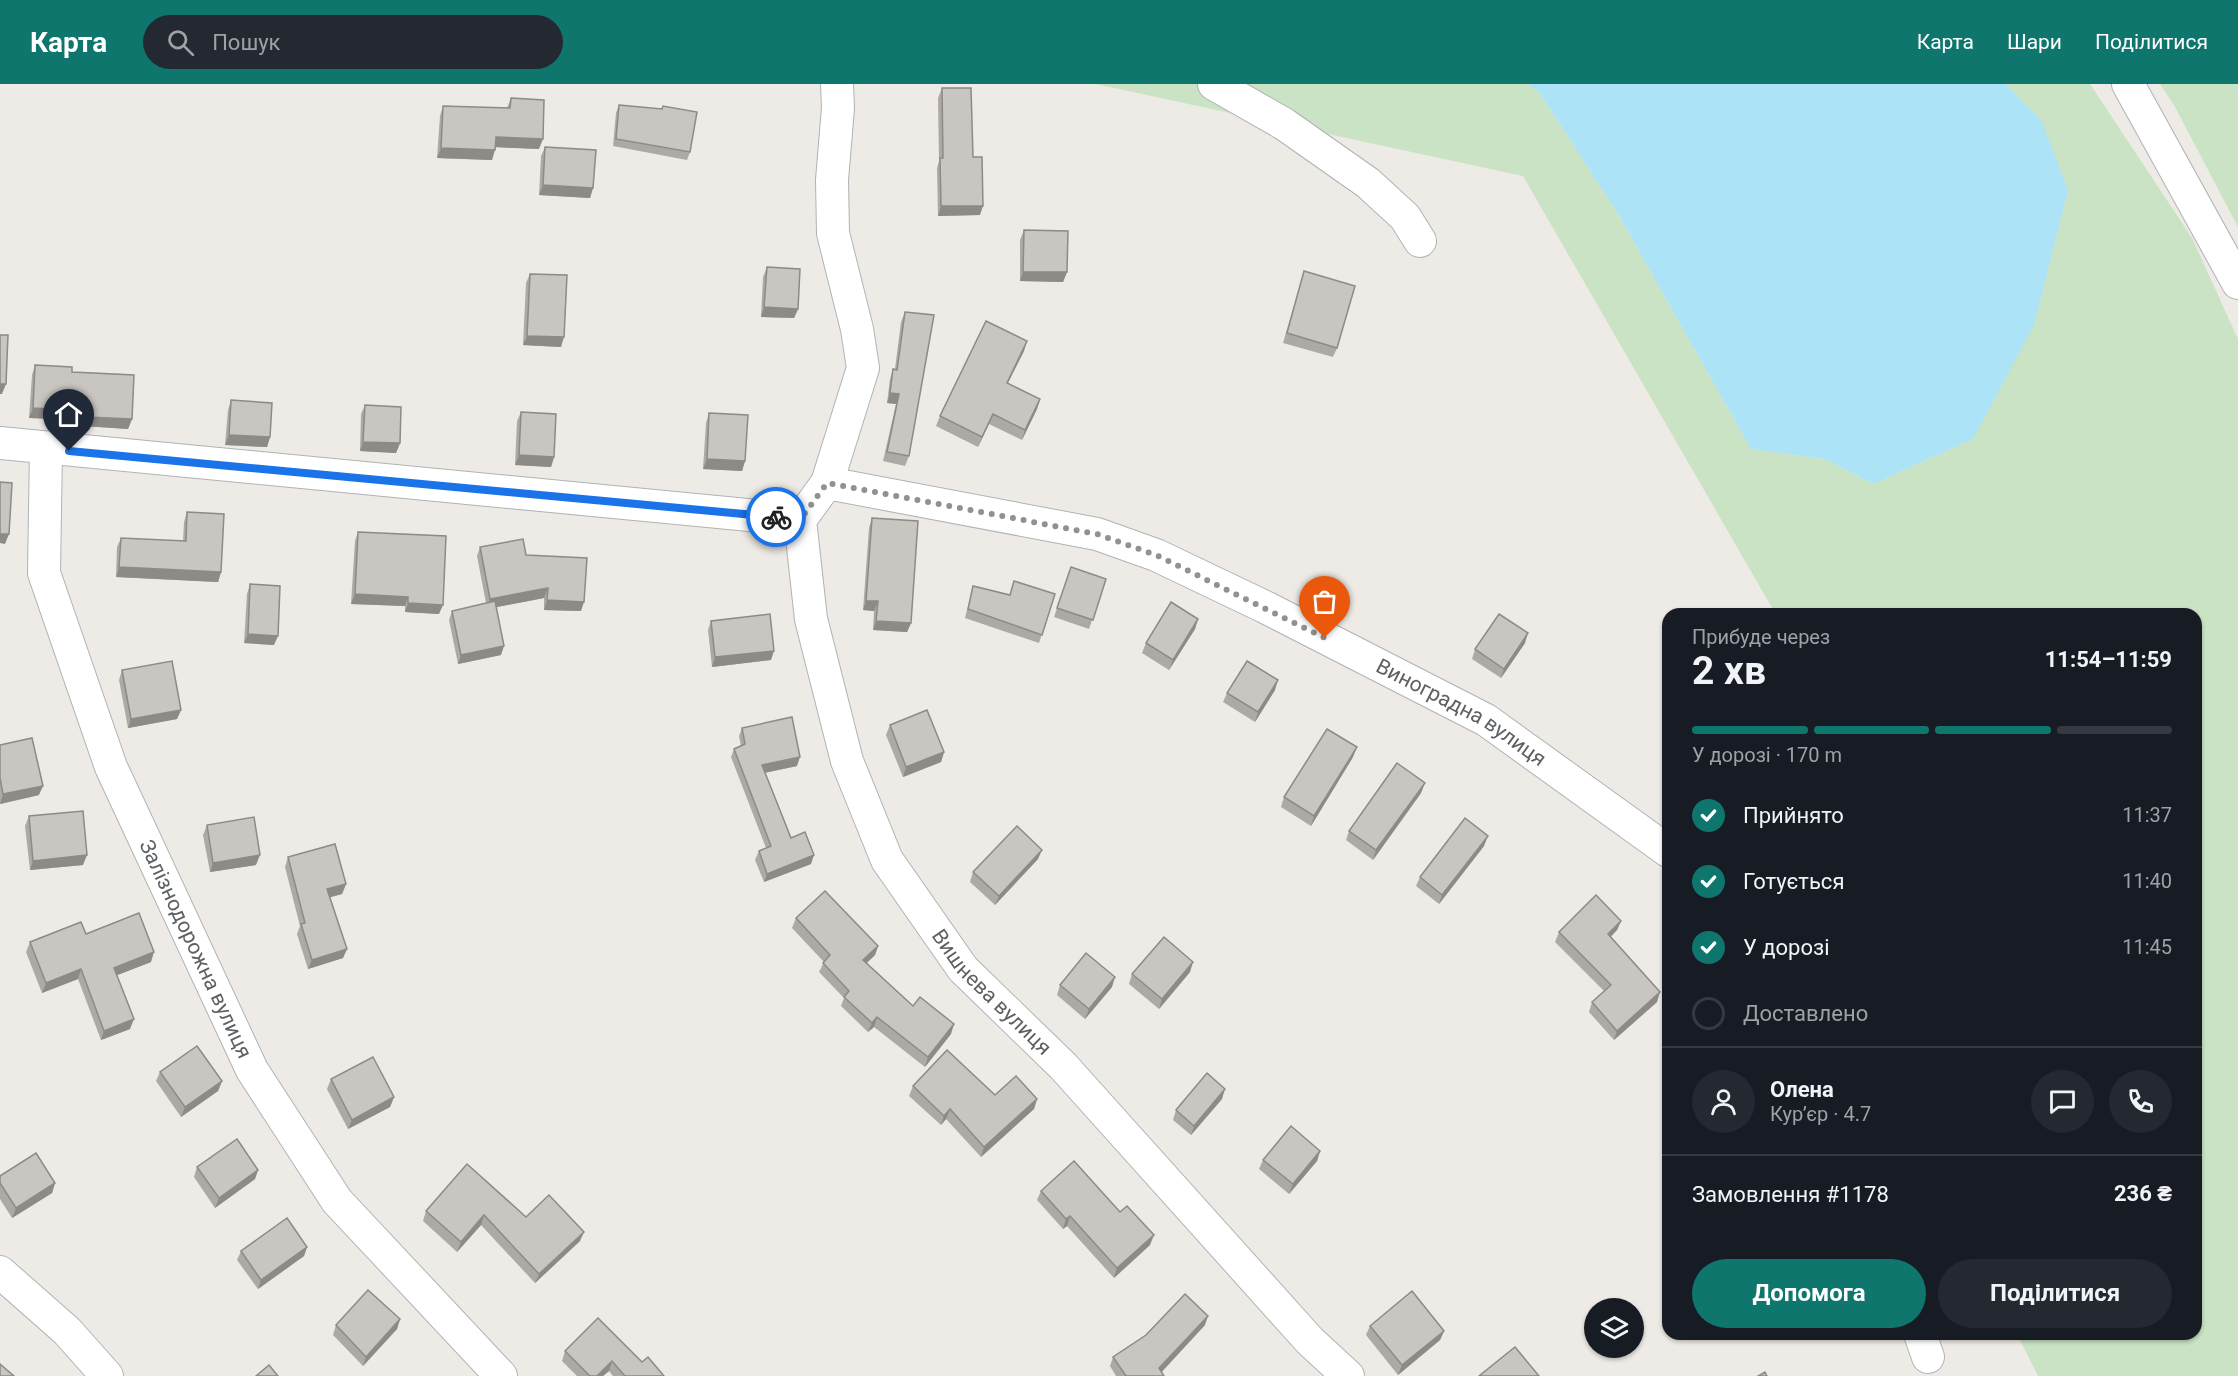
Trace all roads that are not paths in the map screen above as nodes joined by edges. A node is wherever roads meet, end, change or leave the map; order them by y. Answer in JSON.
{"nodes":[{"id":1,"x":837,"y":84,"type":"edge"},
{"id":2,"x":1214,"y":84,"type":"edge"},
{"id":3,"x":2128,"y":84,"type":"edge"},
{"id":4,"x":1420,"y":241,"type":"dead end"},
{"id":5,"x":2238,"y":283,"type":"edge"},
{"id":6,"x":0,"y":443,"type":"edge"},
{"id":7,"x":46,"y":449,"type":"junction"},
{"id":8,"x":827,"y":483,"type":"junction"},
{"id":9,"x":800,"y":520,"type":"junction"},
{"id":10,"x":1662,"y":846,"type":"edge"},
{"id":11,"x":0,"y":1272,"type":"edge"},
{"id":12,"x":107,"y":1376,"type":"edge"},
{"id":13,"x":501,"y":1376,"type":"edge"},
{"id":14,"x":1348,"y":1376,"type":"edge"}],
"edges":[{"from":1,"to":8,"type":"street"},
{"from":2,"to":4,"type":"street"},
{"from":3,"to":5,"type":"street"},
{"from":6,"to":7,"type":"street"},
{"from":7,"to":9,"type":"street"},
{"from":7,"to":13,"type":"street","name":"Залізнодорожна вулиця"},
{"from":8,"to":9,"type":"street"},
{"from":8,"to":10,"type":"street","name":"Виноградна вулиця"},
{"from":9,"to":14,"type":"street","name":"Вишнева вулиця"},
{"from":11,"to":12,"type":"street"}]}
